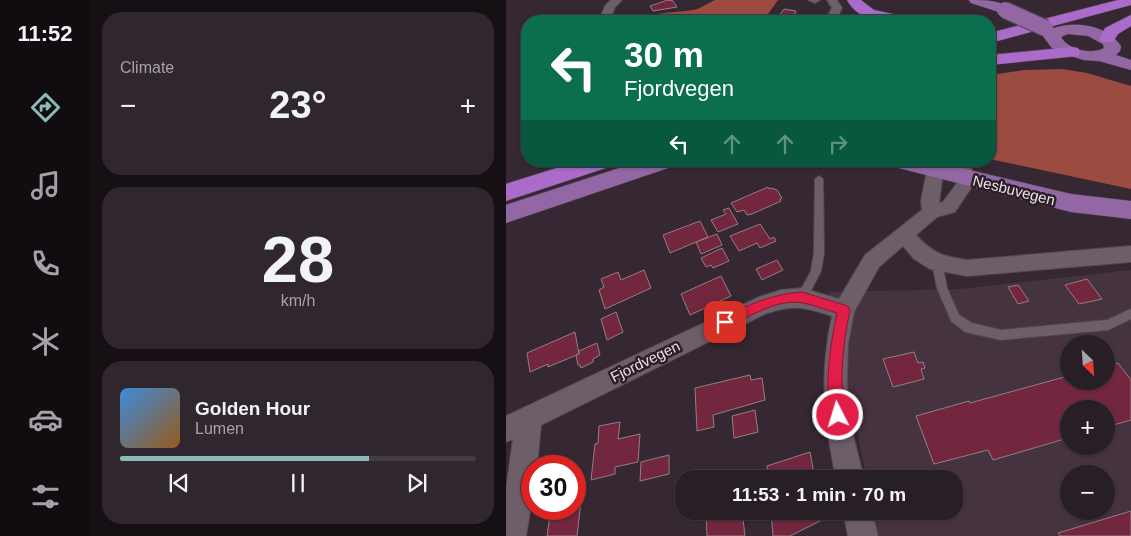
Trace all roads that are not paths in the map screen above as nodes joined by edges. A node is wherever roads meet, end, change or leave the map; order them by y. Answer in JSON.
{"nodes":[{"id":1,"x":617,"y":0,"type":"edge"},
{"id":2,"x":832,"y":0,"type":"edge"},
{"id":3,"x":843,"y":0,"type":"edge"},
{"id":4,"x":854,"y":0,"type":"edge"},
{"id":5,"x":868,"y":0,"type":"edge"},
{"id":6,"x":976,"y":0,"type":"edge"},
{"id":7,"x":1093,"y":0,"type":"edge"},
{"id":8,"x":1131,"y":1,"type":"edge"},
{"id":9,"x":1078,"y":4,"type":"junction"},
{"id":10,"x":1052,"y":7,"type":"dead end"},
{"id":11,"x":1035,"y":10,"type":"dead end"},
{"id":12,"x":1011,"y":13,"type":"edge"},
{"id":13,"x":606,"y":15,"type":"edge"},
{"id":14,"x":835,"y":15,"type":"edge"},
{"id":15,"x":854,"y":15,"type":"edge"},
{"id":16,"x":879,"y":15,"type":"edge"},
{"id":17,"x":883,"y":15,"type":"edge"},
{"id":18,"x":1131,"y":19,"type":"edge"},
{"id":19,"x":996,"y":21,"type":"edge"},
{"id":20,"x":996,"y":22,"type":"edge"},
{"id":21,"x":1054,"y":30,"type":"junction"},
{"id":22,"x":996,"y":31,"type":"edge"},
{"id":23,"x":1106,"y":47,"type":"junction"},
{"id":24,"x":1072,"y":52,"type":"junction"},
{"id":25,"x":996,"y":59,"type":"edge"},
{"id":26,"x":1131,"y":59,"type":"edge"},
{"id":27,"x":1131,"y":65,"type":"edge"},
{"id":28,"x":545,"y":167,"type":"edge"},
{"id":29,"x":586,"y":167,"type":"edge"},
{"id":30,"x":648,"y":167,"type":"edge"},
{"id":31,"x":957,"y":167,"type":"edge"},
{"id":32,"x":820,"y":179,"type":"dead end"},
{"id":33,"x":506,"y":180,"type":"edge"},
{"id":34,"x":506,"y":193,"type":"edge"},
{"id":35,"x":1131,"y":200,"type":"edge"},
{"id":36,"x":1131,"y":210,"type":"edge"},
{"id":37,"x":931,"y":212,"type":"junction"},
{"id":38,"x":506,"y":214,"type":"edge"},
{"id":39,"x":905,"y":235,"type":"junction"},
{"id":40,"x":1131,"y":254,"type":"edge"},
{"id":41,"x":937,"y":263,"type":"junction"},
{"id":42,"x":802,"y":297,"type":"junction"},
{"id":43,"x":844,"y":310,"type":"junction"},
{"id":44,"x":1131,"y":314,"type":"edge"},
{"id":45,"x":517,"y":423,"type":"edge"},
{"id":46,"x":848,"y":470,"type":"edge"},
{"id":47,"x":859,"y":520,"type":"edge"},
{"id":48,"x":511,"y":536,"type":"edge"},
{"id":49,"x":863,"y":536,"type":"edge"}],
"edges":[{"from":1,"to":13,"type":"street"},
{"from":2,"to":14,"type":"street"},
{"from":3,"to":15,"type":"highway"},
{"from":4,"to":16,"type":"highway"},
{"from":5,"to":17,"type":"highway"},
{"from":6,"to":12,"type":"main road"},
{"from":7,"to":9,"type":"highway"},
{"from":8,"to":12,"type":"highway"},
{"from":9,"to":10,"type":"highway"},
{"from":9,"to":12,"type":"highway"},
{"from":11,"to":20,"type":"highway"},
{"from":12,"to":19,"type":"highway"},
{"from":12,"to":21,"type":"main road","bridge":true},
{"from":12,"to":22,"type":"highway"},
{"from":18,"to":23,"type":"highway"},
{"from":21,"to":23,"type":"main road"},
{"from":21,"to":24,"type":"main road"},
{"from":23,"to":24,"type":"main road"},
{"from":23,"to":26,"type":"main road"},
{"from":23,"to":27,"type":"main road"},
{"from":24,"to":25,"type":"highway"},
{"from":28,"to":33,"type":"highway"},
{"from":29,"to":34,"type":"highway"},
{"from":30,"to":38,"type":"main road"},
{"from":31,"to":35,"type":"main road"},
{"from":31,"to":36,"type":"main road","name":"Nesbuvegen"},
{"from":31,"to":37,"type":"street"},
{"from":31,"to":37,"type":"street"},
{"from":32,"to":42,"type":"lane"},
{"from":37,"to":39,"type":"street"},
{"from":39,"to":41,"type":"street"},
{"from":39,"to":43,"type":"street"},
{"from":40,"to":41,"type":"street"},
{"from":41,"to":44,"type":"lane"},
{"from":42,"to":43,"type":"street","name":"Fjordvegen"},
{"from":42,"to":45,"type":"street","name":"Fjordvegen"},
{"from":43,"to":46,"type":"street"},
{"from":45,"to":48,"type":"street"},
{"from":47,"to":49,"type":"street"}]}
